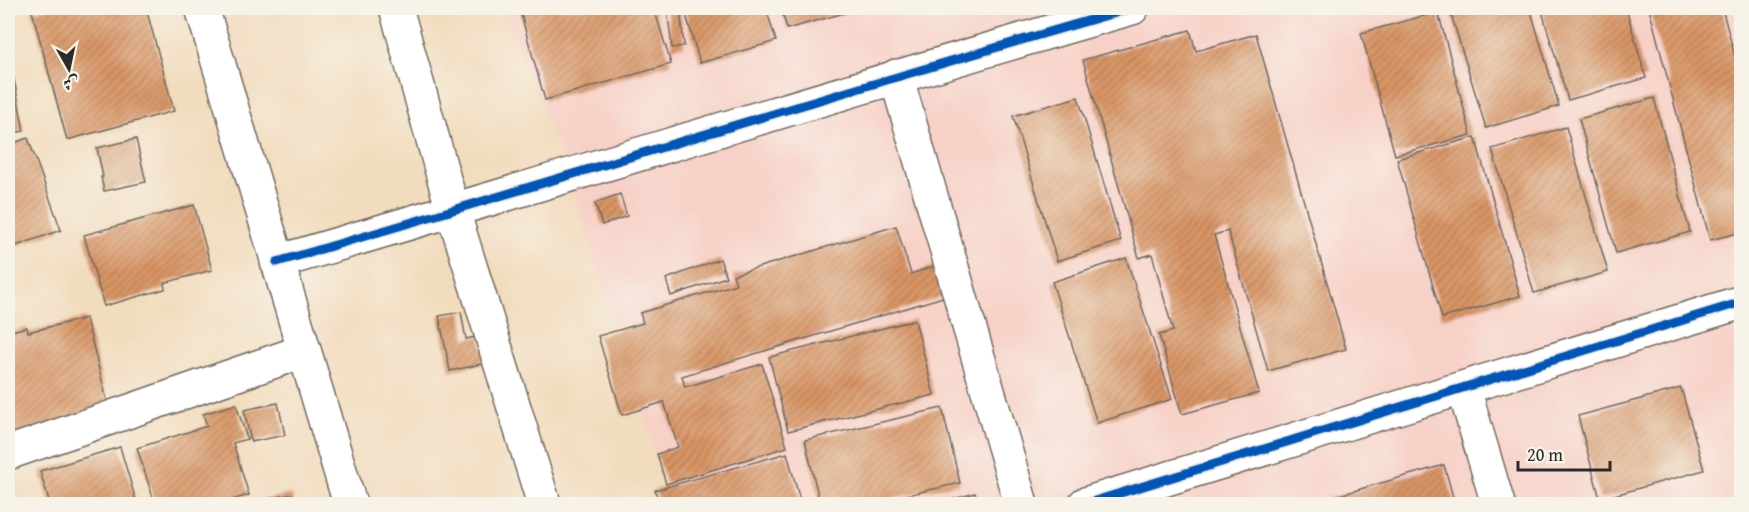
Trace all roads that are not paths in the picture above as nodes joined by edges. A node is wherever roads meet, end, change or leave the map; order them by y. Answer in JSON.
{"nodes":[{"id":1,"x":202,"y":8,"type":"edge"},
{"id":2,"x":396,"y":8,"type":"edge"},
{"id":3,"x":1132,"y":8,"type":"edge"},
{"id":4,"x":896,"y":76,"type":"junction"},
{"id":5,"x":453,"y":211,"type":"junction"},
{"id":6,"x":277,"y":262,"type":"junction"},
{"id":7,"x":1742,"y":303,"type":"edge"},
{"id":8,"x":304,"y":351,"type":"junction"},
{"id":9,"x":1464,"y":389,"type":"junction"},
{"id":10,"x":8,"y":453,"type":"edge"},
{"id":11,"x":350,"y":504,"type":"edge"},
{"id":12,"x":544,"y":504,"type":"edge"},
{"id":13,"x":1021,"y":504,"type":"edge"},
{"id":14,"x":1085,"y":504,"type":"edge"},
{"id":15,"x":1498,"y":504,"type":"edge"}],
"edges":[{"from":1,"to":6,"type":"street"},
{"from":2,"to":5,"type":"street"},
{"from":3,"to":4,"type":"street"},
{"from":4,"to":5,"type":"street"},
{"from":4,"to":13,"type":"street"},
{"from":5,"to":6,"type":"street"},
{"from":5,"to":12,"type":"street"},
{"from":6,"to":8,"type":"street"},
{"from":7,"to":9,"type":"street"},
{"from":8,"to":10,"type":"street"},
{"from":8,"to":11,"type":"street"},
{"from":9,"to":14,"type":"street"},
{"from":9,"to":15,"type":"street"}]}
